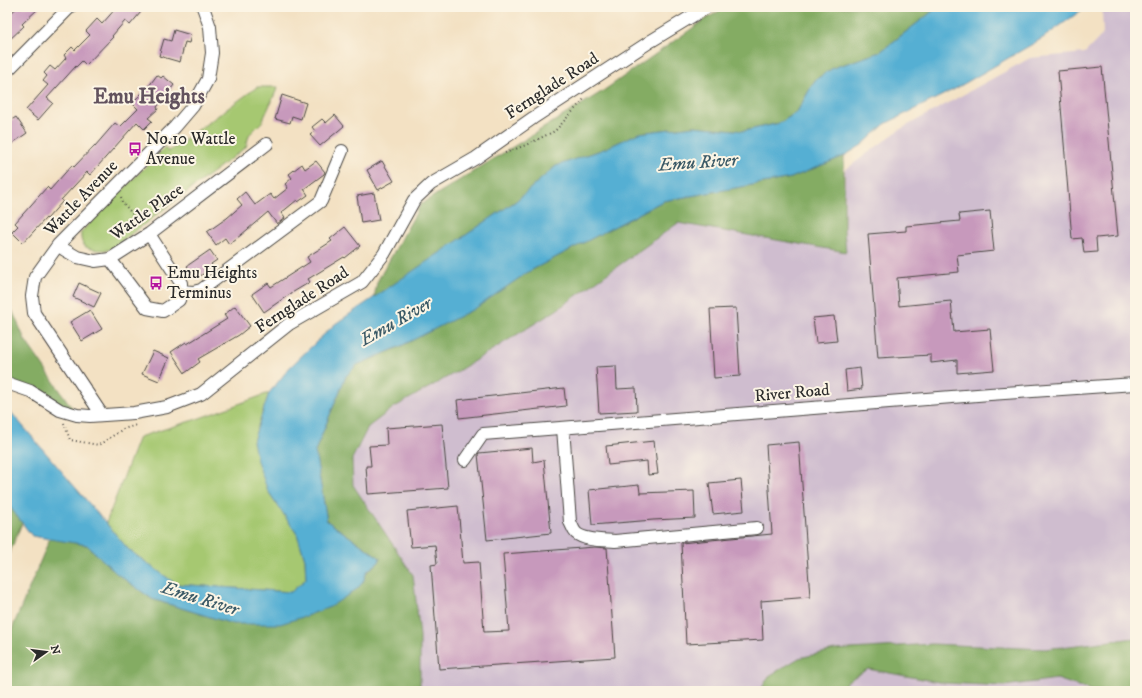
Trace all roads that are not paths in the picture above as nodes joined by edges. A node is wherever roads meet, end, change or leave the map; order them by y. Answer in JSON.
{"nodes":[{"id":1,"x":70,"y":7,"type":"edge"},
{"id":2,"x":203,"y":7,"type":"edge"},
{"id":3,"x":707,"y":7,"type":"edge"},
{"id":4,"x":7,"y":71,"type":"edge"},
{"id":5,"x":267,"y":144,"type":"dead end"},
{"id":6,"x":342,"y":151,"type":"dead end"},
{"id":7,"x":149,"y":234,"type":"junction"},
{"id":8,"x":58,"y":245,"type":"junction"},
{"id":9,"x":110,"y":259,"type":"junction"},
{"id":10,"x":181,"y":291,"type":"junction"},
{"id":11,"x":7,"y":383,"type":"edge"},
{"id":12,"x":1135,"y":384,"type":"edge"},
{"id":13,"x":102,"y":415,"type":"junction"},
{"id":14,"x":563,"y":428,"type":"junction"},
{"id":15,"x":465,"y":460,"type":"dead end"},
{"id":16,"x":757,"y":528,"type":"dead end"}],
"edges":[{"from":1,"to":4,"type":"street"},
{"from":2,"to":8,"type":"street","name":"Wattle Avenue"},
{"from":3,"to":13,"type":"street","name":"Fernglade Road"},
{"from":5,"to":7,"type":"street","name":"Wattle Place"},
{"from":6,"to":10,"type":"street"},
{"from":7,"to":9,"type":"street","name":"Wattle Place"},
{"from":7,"to":10,"type":"street"},
{"from":8,"to":9,"type":"street","name":"Wattle Place"},
{"from":8,"to":13,"type":"street","name":"Wattle Avenue"},
{"from":9,"to":10,"type":"street"},
{"from":11,"to":13,"type":"street","name":"Fernglade Road"},
{"from":12,"to":14,"type":"street","name":"River Road"},
{"from":14,"to":15,"type":"street","name":"River Road"},
{"from":14,"to":16,"type":"street"}]}
